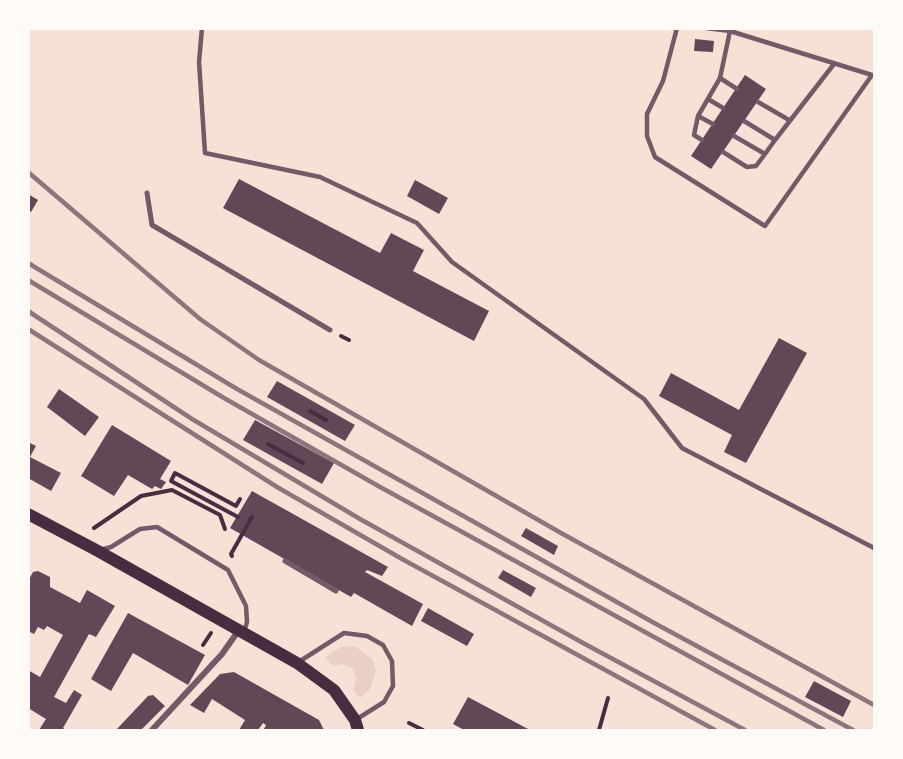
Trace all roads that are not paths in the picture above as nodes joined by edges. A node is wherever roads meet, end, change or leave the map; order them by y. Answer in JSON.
{"nodes":[{"id":1,"x":202,"y":28,"type":"edge"},
{"id":2,"x":676,"y":28,"type":"edge"},
{"id":3,"x":706,"y":28,"type":"edge"},
{"id":4,"x":730,"y":30,"type":"edge"},
{"id":5,"x":834,"y":64,"type":"junction"},
{"id":6,"x":720,"y":78,"type":"junction"},
{"id":7,"x":737,"y":89,"type":"dead end"},
{"id":8,"x":708,"y":99,"type":"junction"},
{"id":9,"x":758,"y":102,"type":"dead end"},
{"id":10,"x":723,"y":108,"type":"dead end"},
{"id":11,"x":698,"y":116,"type":"junction"},
{"id":12,"x":789,"y":120,"type":"junction"},
{"id":13,"x":744,"y":121,"type":"dead end"},
{"id":14,"x":713,"y":124,"type":"dead end"},
{"id":15,"x":734,"y":136,"type":"dead end"},
{"id":16,"x":702,"y":140,"type":"dead end"},
{"id":17,"x":776,"y":140,"type":"junction"},
{"id":18,"x":723,"y":152,"type":"dead end"},
{"id":19,"x":765,"y":154,"type":"junction"},
{"id":20,"x":147,"y":193,"type":"dead end"},
{"id":21,"x":330,"y":330,"type":"dead end"},
{"id":22,"x":28,"y":514,"type":"edge"},
{"id":23,"x":874,"y":548,"type":"edge"},
{"id":24,"x":98,"y":551,"type":"junction"},
{"id":25,"x":285,"y":561,"type":"dead end"},
{"id":26,"x":336,"y":591,"type":"dead end"},
{"id":27,"x":242,"y":631,"type":"junction"},
{"id":28,"x":297,"y":663,"type":"junction"},
{"id":29,"x":357,"y":725,"type":"edge"},
{"id":30,"x":152,"y":730,"type":"edge"}],
"edges":[{"from":1,"to":23,"type":"lane"},
{"from":2,"to":5,"type":"lane"},
{"from":3,"to":4,"type":"lane"},
{"from":4,"to":5,"type":"lane"},
{"from":4,"to":6,"type":"lane"},
{"from":5,"to":12,"type":"lane"},
{"from":6,"to":7,"type":"lane"},
{"from":6,"to":8,"type":"lane"},
{"from":8,"to":10,"type":"lane"},
{"from":8,"to":11,"type":"lane"},
{"from":9,"to":12,"type":"lane"},
{"from":11,"to":14,"type":"lane"},
{"from":11,"to":16,"type":"lane"},
{"from":12,"to":17,"type":"lane"},
{"from":13,"to":17,"type":"lane"},
{"from":15,"to":19,"type":"lane"},
{"from":17,"to":19,"type":"lane"},
{"from":18,"to":19,"type":"lane"},
{"from":20,"to":21,"type":"street"},
{"from":22,"to":24,"type":"main road"},
{"from":24,"to":27,"type":"main road"},
{"from":24,"to":27,"type":"lane"},
{"from":25,"to":26,"type":"street"},
{"from":27,"to":28,"type":"main road"},
{"from":27,"to":30,"type":"street"},
{"from":28,"to":29,"type":"main road"},
{"from":28,"to":29,"type":"lane"}]}
